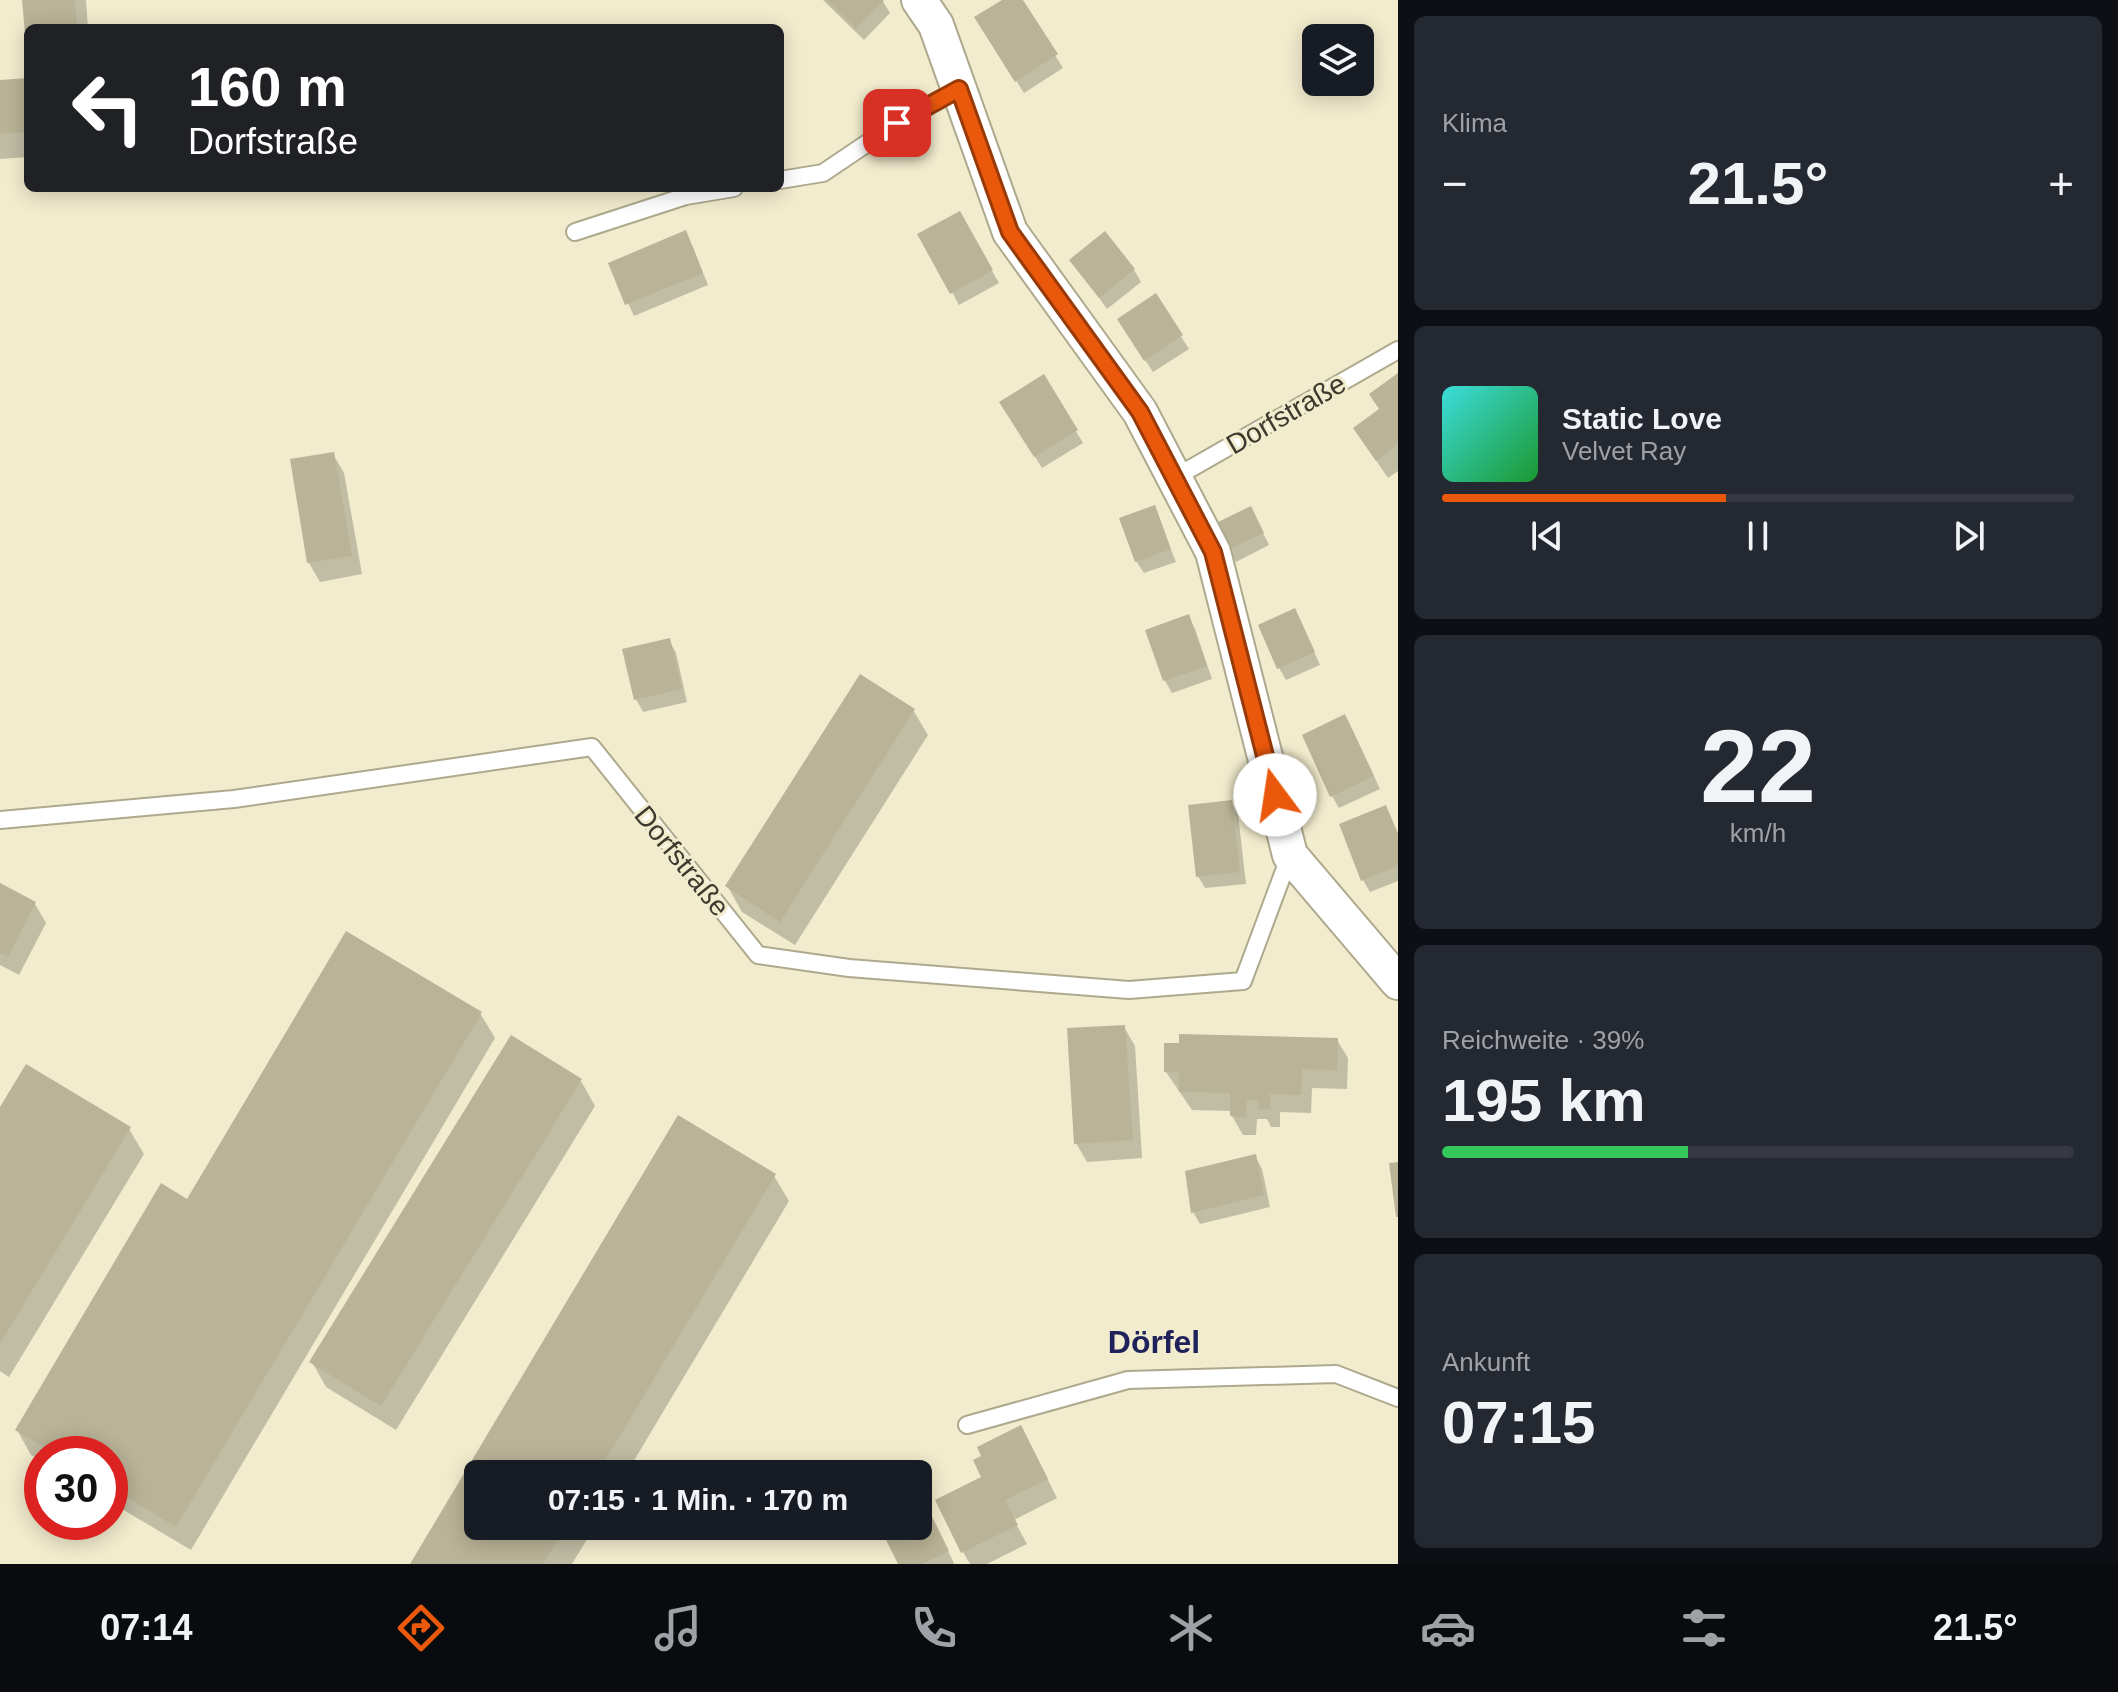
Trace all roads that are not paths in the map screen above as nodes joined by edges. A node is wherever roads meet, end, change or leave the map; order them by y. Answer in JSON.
{"nodes":[{"id":1,"x":919,"y":0,"type":"edge"},
{"id":2,"x":959,"y":89,"type":"junction"},
{"id":3,"x":784,"y":179,"type":"edge"},
{"id":4,"x":710,"y":192,"type":"edge"},
{"id":5,"x":575,"y":232,"type":"dead end"},
{"id":6,"x":1398,"y":350,"type":"edge"},
{"id":7,"x":1174,"y":478,"type":"junction"},
{"id":8,"x":0,"y":820,"type":"edge"},
{"id":9,"x":1290,"y":855,"type":"junction"},
{"id":10,"x":1398,"y":982,"type":"edge"},
{"id":11,"x":1398,"y":1398,"type":"edge"},
{"id":12,"x":967,"y":1425,"type":"dead end"}],
"edges":[{"from":1,"to":2,"type":"street"},
{"from":2,"to":3,"type":"lane"},
{"from":2,"to":7,"type":"street"},
{"from":4,"to":5,"type":"lane"},
{"from":6,"to":7,"type":"lane","name":"Dorfstraße"},
{"from":7,"to":9,"type":"street"},
{"from":8,"to":9,"type":"lane","name":"Dorfstraße"},
{"from":9,"to":10,"type":"street"},
{"from":11,"to":12,"type":"lane"}]}
